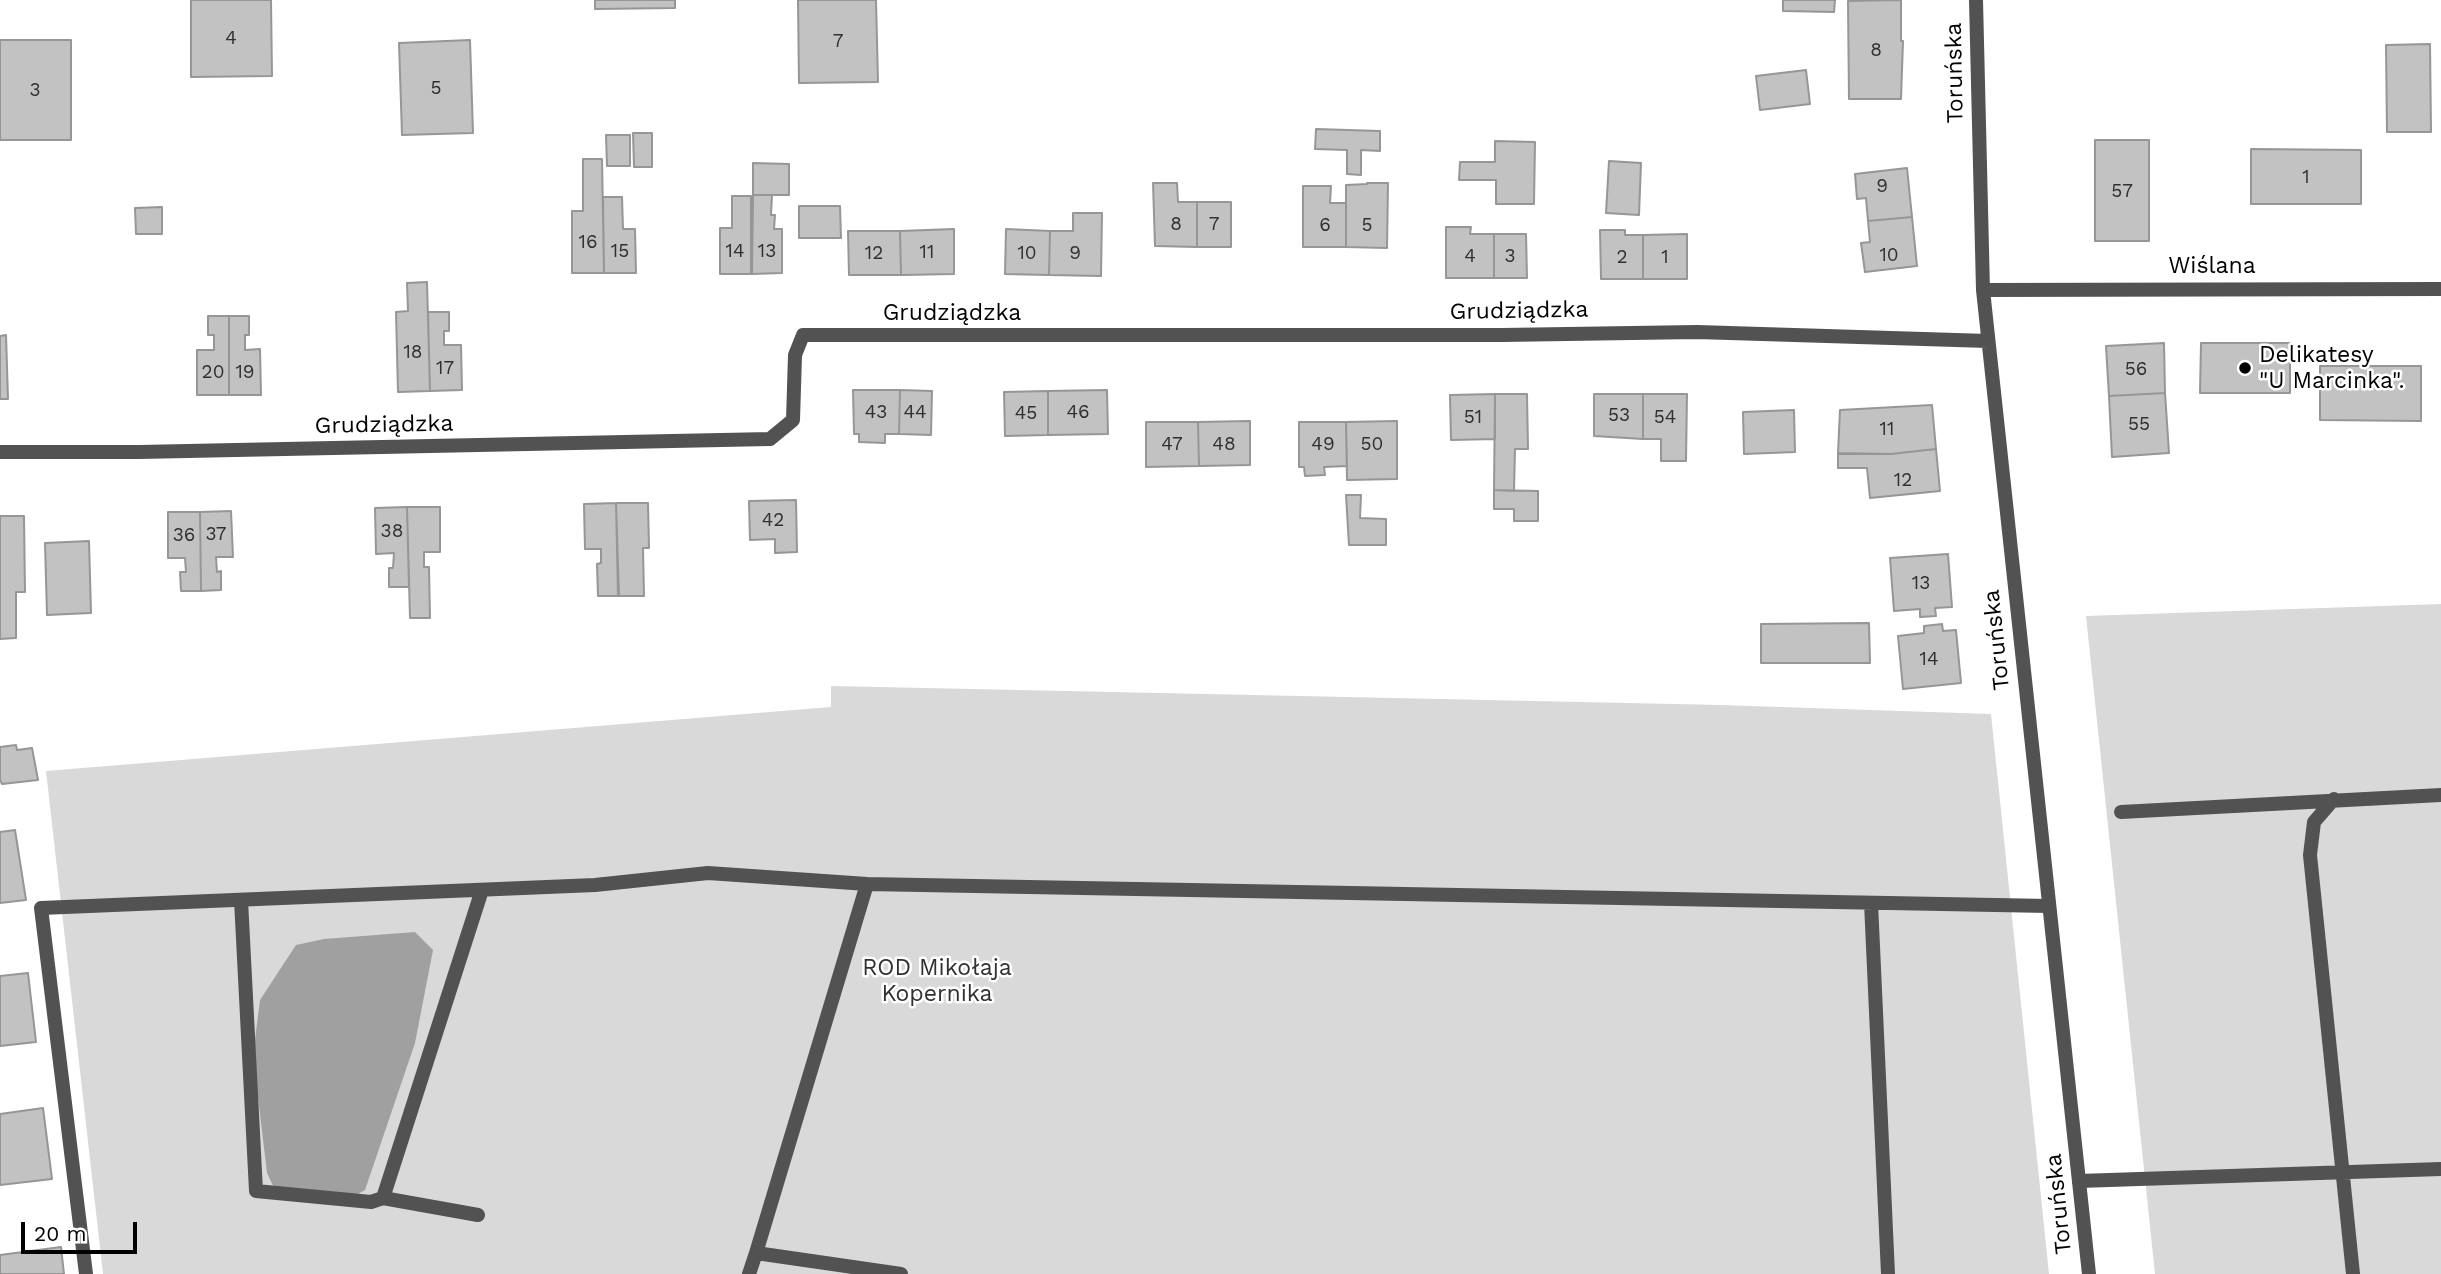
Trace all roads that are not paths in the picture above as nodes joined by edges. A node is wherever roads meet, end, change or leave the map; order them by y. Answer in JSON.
{"nodes":[{"id":1,"x":1976,"y":0,"type":"edge"},
{"id":2,"x":2441,"y":289,"type":"edge"},
{"id":3,"x":1983,"y":290,"type":"junction"},
{"id":4,"x":1988,"y":341,"type":"junction"},
{"id":5,"x":0,"y":452,"type":"edge"},
{"id":6,"x":2441,"y":795,"type":"edge"},
{"id":7,"x":2334,"y":799,"type":"junction"},
{"id":8,"x":2121,"y":812,"type":"dead end"},
{"id":9,"x":867,"y":884,"type":"junction"},
{"id":10,"x":482,"y":890,"type":"junction"},
{"id":11,"x":241,"y":900,"type":"junction"},
{"id":12,"x":1871,"y":903,"type":"junction"},
{"id":13,"x":2049,"y":906,"type":"junction"},
{"id":14,"x":2441,"y":1169,"type":"edge"},
{"id":15,"x":2343,"y":1174,"type":"junction"},
{"id":16,"x":2079,"y":1181,"type":"junction"},
{"id":17,"x":383,"y":1198,"type":"junction"},
{"id":18,"x":478,"y":1216,"type":"dead end"},
{"id":19,"x":756,"y":1253,"type":"junction"},
{"id":20,"x":86,"y":1274,"type":"edge"},
{"id":21,"x":749,"y":1274,"type":"edge"},
{"id":22,"x":901,"y":1274,"type":"edge"},
{"id":23,"x":1888,"y":1274,"type":"edge"},
{"id":24,"x":2089,"y":1274,"type":"edge"},
{"id":25,"x":2353,"y":1274,"type":"edge"}],
"edges":[{"from":1,"to":3,"type":"street","name":"Toruńska"},
{"from":2,"to":3,"type":"street","name":"Wiślana"},
{"from":3,"to":4,"type":"street","name":"Toruńska"},
{"from":4,"to":5,"type":"street","name":"Grudziądzka"},
{"from":4,"to":13,"type":"street","name":"Toruńska"},
{"from":6,"to":7,"type":"street"},
{"from":7,"to":8,"type":"street"},
{"from":7,"to":15,"type":"street"},
{"from":9,"to":10,"type":"street"},
{"from":9,"to":12,"type":"street"},
{"from":9,"to":19,"type":"street"},
{"from":10,"to":11,"type":"street"},
{"from":10,"to":17,"type":"street"},
{"from":11,"to":17,"type":"street"},
{"from":11,"to":20,"type":"street"},
{"from":12,"to":13,"type":"street"},
{"from":12,"to":23,"type":"street"},
{"from":13,"to":16,"type":"street","name":"Toruńska"},
{"from":14,"to":15,"type":"street"},
{"from":15,"to":16,"type":"street"},
{"from":15,"to":25,"type":"street"},
{"from":16,"to":24,"type":"street","name":"Toruńska"},
{"from":17,"to":18,"type":"street"},
{"from":19,"to":21,"type":"street"},
{"from":19,"to":22,"type":"street"}]}
